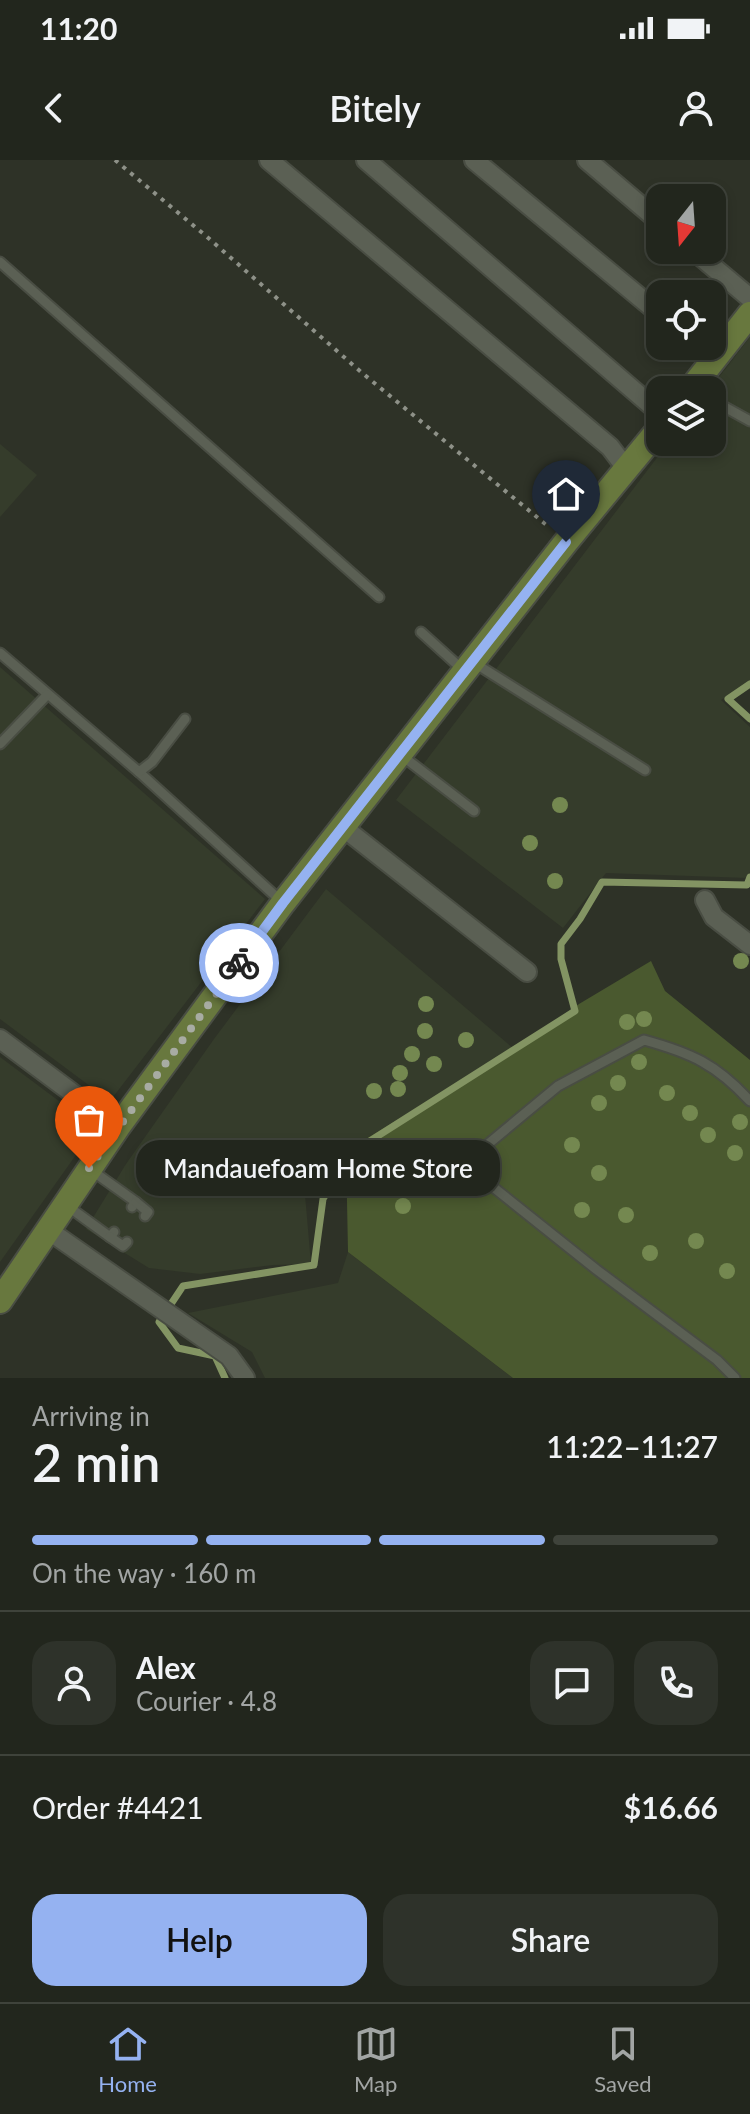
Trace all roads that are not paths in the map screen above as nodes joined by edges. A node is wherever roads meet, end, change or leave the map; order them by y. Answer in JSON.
{"nodes":[{"id":1,"x":269,"y":160,"type":"edge"},
{"id":2,"x":366,"y":160,"type":"edge"},
{"id":3,"x":474,"y":160,"type":"edge"},
{"id":4,"x":587,"y":160,"type":"edge"},
{"id":5,"x":646,"y":210,"type":"edge"},
{"id":6,"x":0,"y":262,"type":"edge"},
{"id":7,"x":710,"y":264,"type":"edge"},
{"id":8,"x":750,"y":298,"type":"edge"},
{"id":9,"x":646,"y":302,"type":"edge"},
{"id":10,"x":750,"y":314,"type":"edge"},
{"id":11,"x":726,"y":335,"type":"edge"},
{"id":12,"x":646,"y":401,"type":"edge"},
{"id":13,"x":726,"y":408,"type":"edge"},
{"id":14,"x":750,"y":421,"type":"edge"},
{"id":15,"x":646,"y":444,"type":"edge"},
{"id":16,"x":626,"y":468,"type":"junction"},
{"id":17,"x":379,"y":597,"type":"dead end"},
{"id":18,"x":421,"y":632,"type":"dead end"},
{"id":19,"x":0,"y":653,"type":"edge"},
{"id":20,"x":469,"y":667,"type":"junction"},
{"id":21,"x":47,"y":695,"type":"junction"},
{"id":22,"x":185,"y":719,"type":"dead end"},
{"id":23,"x":0,"y":744,"type":"edge"},
{"id":24,"x":401,"y":755,"type":"junction"},
{"id":25,"x":645,"y":770,"type":"dead end"},
{"id":26,"x":139,"y":772,"type":"junction"},
{"id":27,"x":474,"y":811,"type":"dead end"},
{"id":28,"x":344,"y":828,"type":"junction"},
{"id":29,"x":705,"y":900,"type":"dead end"},
{"id":30,"x":283,"y":903,"type":"junction"},
{"id":31,"x":750,"y":945,"type":"edge"},
{"id":32,"x":527,"y":972,"type":"dead end"},
{"id":33,"x":0,"y":1039,"type":"edge"},
{"id":34,"x":750,"y":1101,"type":"edge"},
{"id":35,"x":118,"y":1127,"type":"junction"},
{"id":36,"x":89,"y":1168,"type":"junction"},
{"id":37,"x":65,"y":1204,"type":"junction"},
{"id":38,"x":145,"y":1216,"type":"dead end"},
{"id":39,"x":48,"y":1230,"type":"junction"},
{"id":40,"x":127,"y":1242,"type":"dead end"},
{"id":41,"x":0,"y":1301,"type":"edge"},
{"id":42,"x":245,"y":1378,"type":"edge"},
{"id":43,"x":735,"y":1378,"type":"edge"}],
"edges":[{"from":1,"to":16,"type":"street"},
{"from":2,"to":12,"type":"street"},
{"from":3,"to":9,"type":"street"},
{"from":4,"to":5,"type":"street"},
{"from":6,"to":17,"type":"lane"},
{"from":7,"to":8,"type":"street"},
{"from":10,"to":11,"type":"main road"},
{"from":13,"to":14,"type":"lane"},
{"from":15,"to":16,"type":"main road"},
{"from":16,"to":20,"type":"main road"},
{"from":18,"to":20,"type":"lane"},
{"from":19,"to":21,"type":"lane"},
{"from":20,"to":24,"type":"main road"},
{"from":20,"to":25,"type":"lane"},
{"from":21,"to":23,"type":"lane"},
{"from":21,"to":26,"type":"lane"},
{"from":22,"to":26,"type":"lane"},
{"from":24,"to":27,"type":"lane"},
{"from":24,"to":28,"type":"main road"},
{"from":26,"to":30,"type":"lane"},
{"from":28,"to":30,"type":"main road"},
{"from":28,"to":32,"type":"street"},
{"from":29,"to":31,"type":"street"},
{"from":30,"to":35,"type":"main road"},
{"from":33,"to":35,"type":"street"},
{"from":34,"to":43,"type":"lane"},
{"from":35,"to":36,"type":"main road"},
{"from":36,"to":37,"type":"main road"},
{"from":36,"to":38,"type":"lane"},
{"from":37,"to":39,"type":"main road"},
{"from":37,"to":40,"type":"lane"},
{"from":39,"to":41,"type":"main road"},
{"from":39,"to":42,"type":"street"}]}
